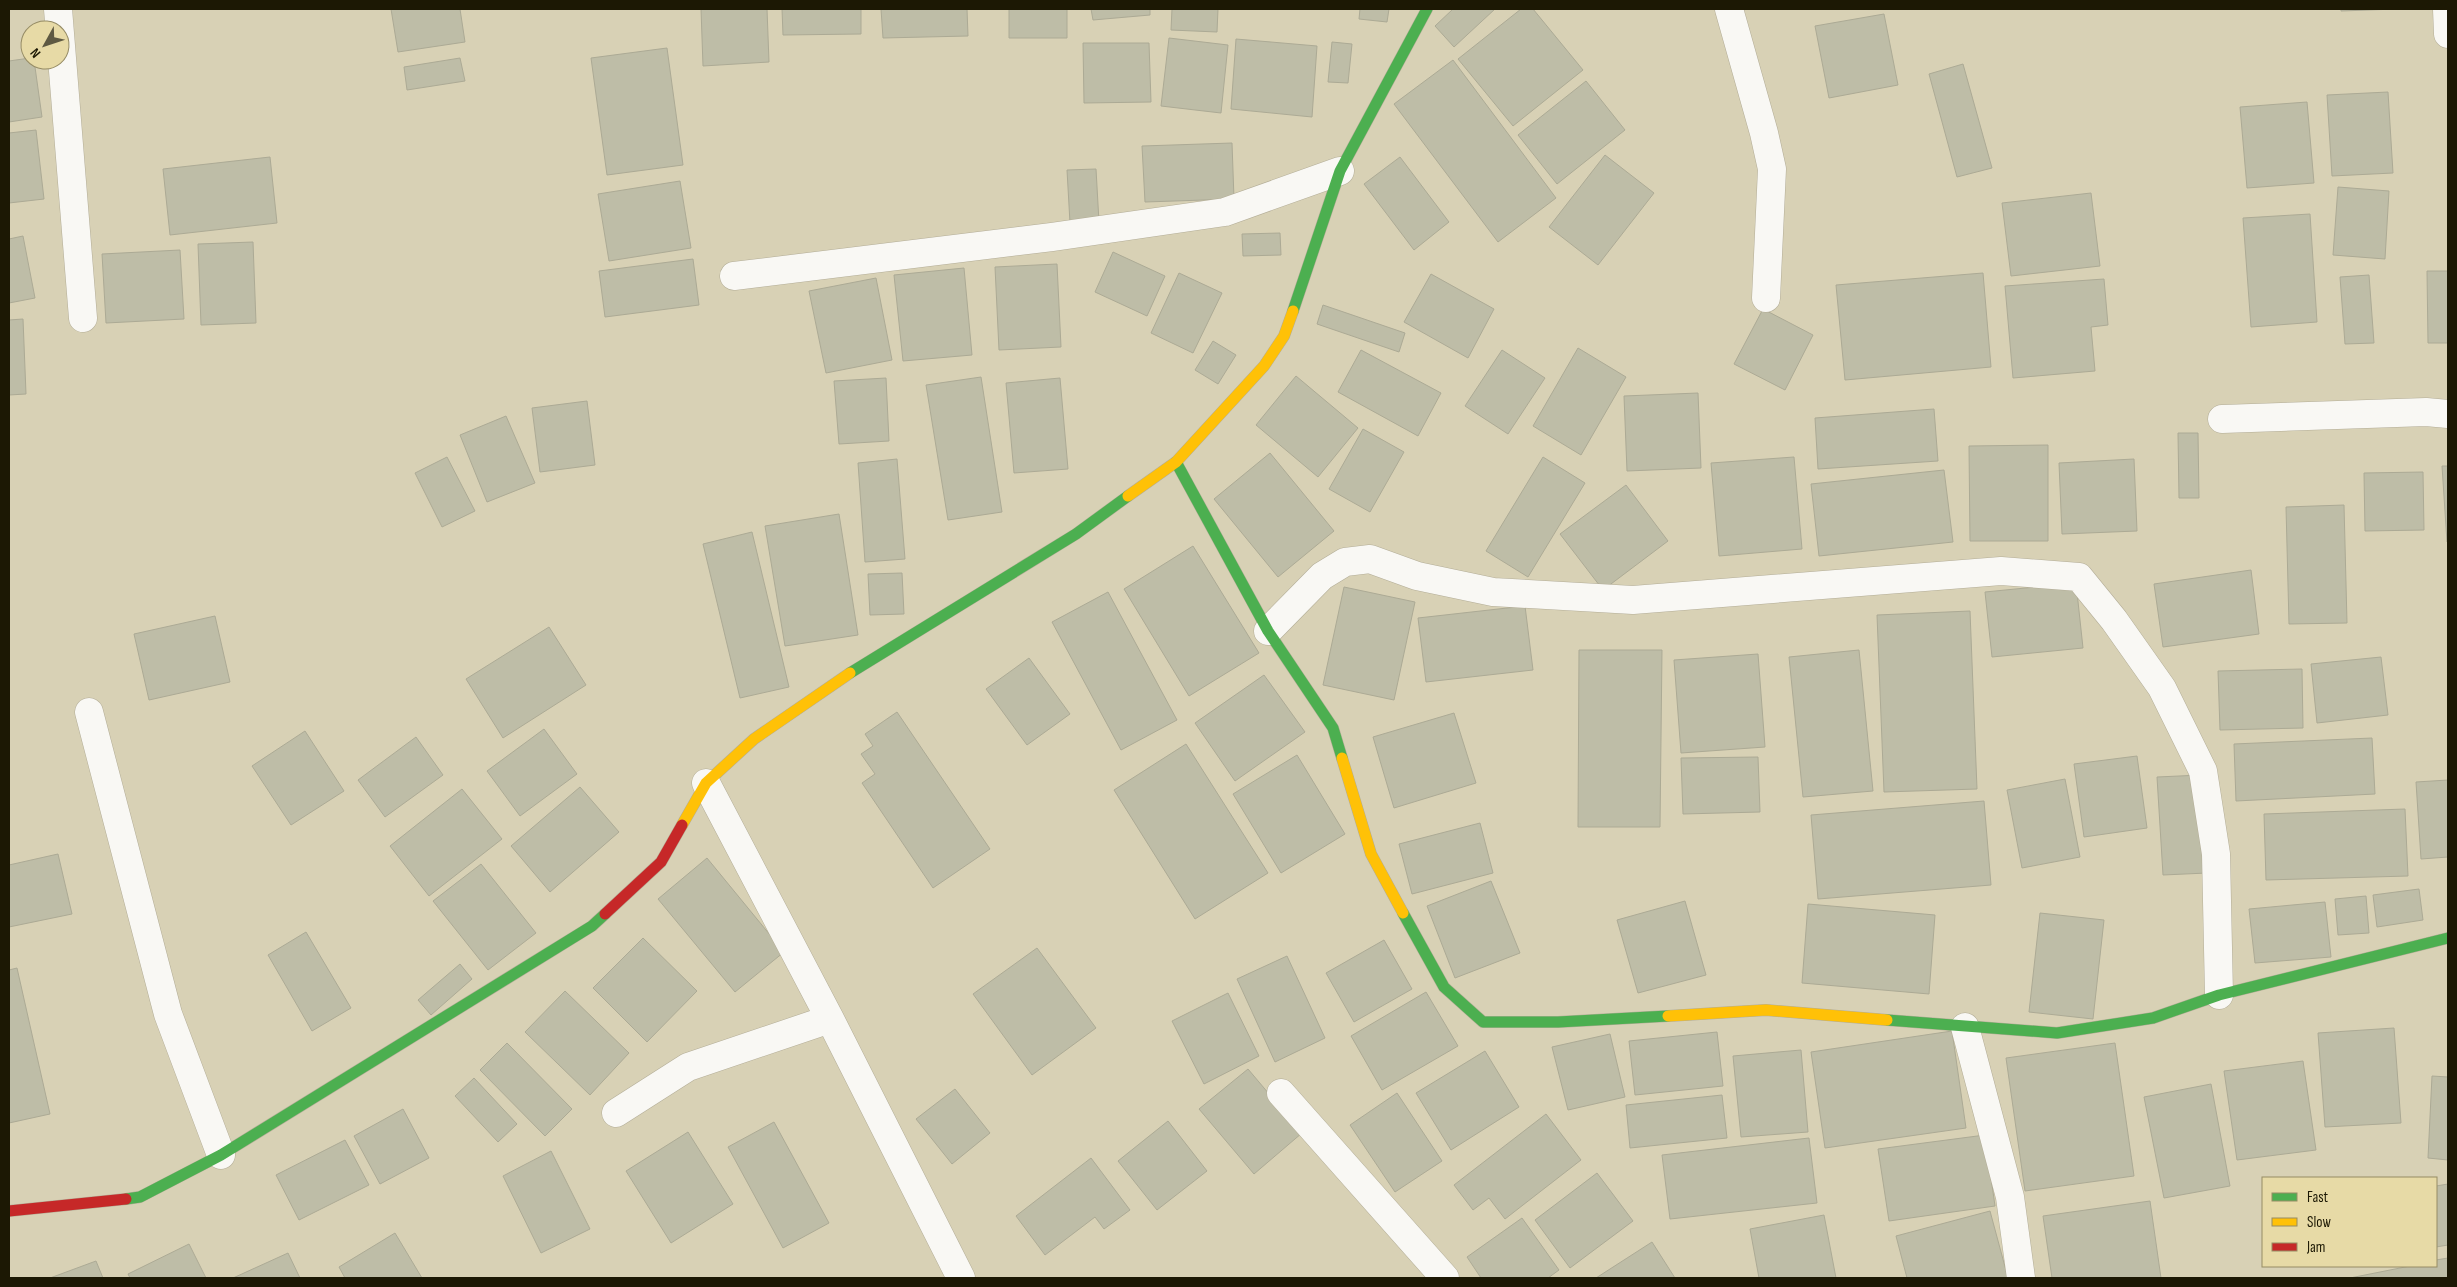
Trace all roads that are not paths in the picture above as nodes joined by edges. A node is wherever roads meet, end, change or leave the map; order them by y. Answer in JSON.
{"nodes":[{"id":1,"x":58,"y":9,"type":"edge"},
{"id":2,"x":1426,"y":9,"type":"edge"},
{"id":3,"x":1729,"y":9,"type":"edge"},
{"id":4,"x":2447,"y":9,"type":"edge"},
{"id":5,"x":2448,"y":34,"type":"edge"},
{"id":6,"x":1340,"y":170,"type":"junction"},
{"id":7,"x":734,"y":276,"type":"dead end"},
{"id":8,"x":1766,"y":298,"type":"dead end"},
{"id":9,"x":83,"y":318,"type":"dead end"},
{"id":10,"x":2448,"y":414,"type":"edge"},
{"id":11,"x":2222,"y":419,"type":"dead end"},
{"id":12,"x":1176,"y":462,"type":"junction"},
{"id":13,"x":1268,"y":630,"type":"junction"},
{"id":14,"x":89,"y":712,"type":"dead end"},
{"id":15,"x":706,"y":783,"type":"junction"},
{"id":16,"x":2448,"y":938,"type":"edge"},
{"id":17,"x":2219,"y":995,"type":"junction"},
{"id":18,"x":830,"y":1019,"type":"junction"},
{"id":19,"x":1965,"y":1027,"type":"junction"},
{"id":20,"x":1281,"y":1092,"type":"dead end"},
{"id":21,"x":616,"y":1112,"type":"dead end"},
{"id":22,"x":221,"y":1155,"type":"junction"},
{"id":23,"x":9,"y":1211,"type":"edge"},
{"id":24,"x":961,"y":1278,"type":"edge"},
{"id":25,"x":1445,"y":1278,"type":"edge"},
{"id":26,"x":2021,"y":1278,"type":"edge"}],
"edges":[{"from":1,"to":9,"type":"street"},
{"from":2,"to":6,"type":"street"},
{"from":3,"to":8,"type":"street"},
{"from":4,"to":5,"type":"street"},
{"from":6,"to":7,"type":"street"},
{"from":6,"to":12,"type":"street"},
{"from":10,"to":11,"type":"street"},
{"from":12,"to":13,"type":"street"},
{"from":12,"to":15,"type":"street"},
{"from":13,"to":17,"type":"street"},
{"from":13,"to":19,"type":"street"},
{"from":14,"to":22,"type":"street"},
{"from":15,"to":18,"type":"street"},
{"from":15,"to":22,"type":"street"},
{"from":16,"to":17,"type":"street"},
{"from":17,"to":19,"type":"street"},
{"from":18,"to":21,"type":"street"},
{"from":18,"to":24,"type":"street"},
{"from":19,"to":26,"type":"street"},
{"from":20,"to":25,"type":"street"},
{"from":22,"to":23,"type":"street"}]}
